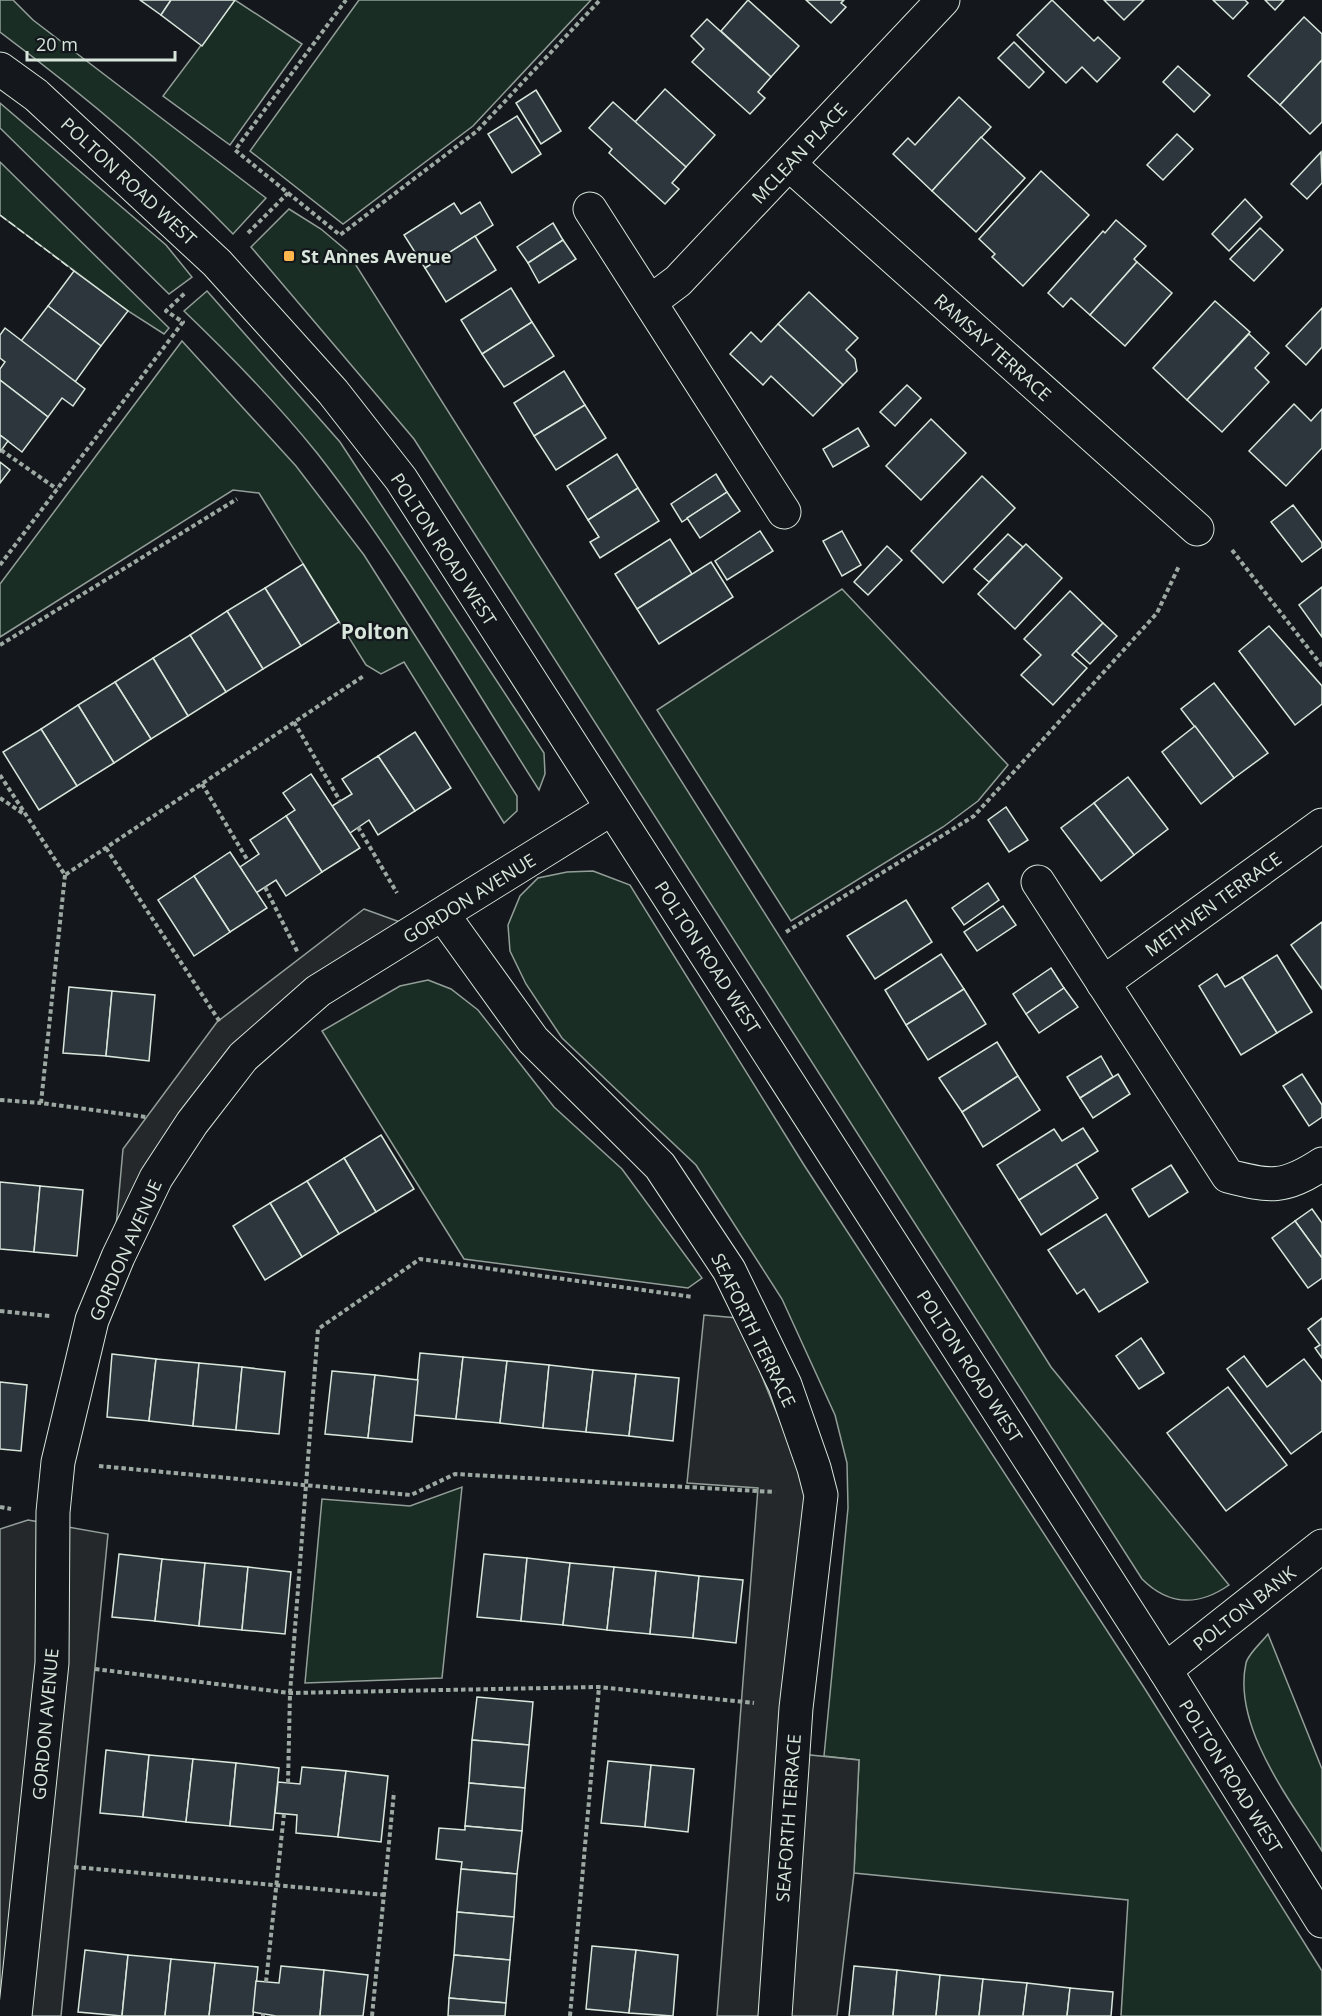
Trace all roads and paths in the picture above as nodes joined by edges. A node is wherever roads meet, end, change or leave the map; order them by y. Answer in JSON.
{"nodes":[{"id":1,"x":346,"y":0,"type":"edge"},
{"id":2,"x":600,"y":0,"type":"edge"},
{"id":3,"x":943,"y":0,"type":"edge"},
{"id":4,"x":0,"y":69,"type":"edge"},
{"id":5,"x":789,"y":164,"type":"junction"},
{"id":6,"x":288,"y":193,"type":"junction"},
{"id":7,"x":591,"y":209,"type":"dead end"},
{"id":8,"x":217,"y":263,"type":"junction"},
{"id":9,"x":650,"y":302,"type":"junction"},
{"id":10,"x":1,"y":450,"type":"edge"},
{"id":11,"x":57,"y":489,"type":"junction"},
{"id":12,"x":237,"y":499,"type":"dead end"},
{"id":13,"x":784,"y":512,"type":"dead end"},
{"id":14,"x":1197,"y":529,"type":"junction"},
{"id":15,"x":0,"y":565,"type":"edge"},
{"id":16,"x":0,"y":645,"type":"edge"},
{"id":17,"x":1322,"y":666,"type":"edge"},
{"id":18,"x":365,"y":675,"type":"dead end"},
{"id":19,"x":294,"y":723,"type":"junction"},
{"id":20,"x":0,"y":775,"type":"edge"},
{"id":21,"x":202,"y":784,"type":"junction"},
{"id":22,"x":0,"y":798,"type":"edge"},
{"id":23,"x":340,"y":801,"type":"dead end"},
{"id":24,"x":611,"y":809,"type":"junction"},
{"id":25,"x":27,"y":816,"type":"junction"},
{"id":26,"x":1322,"y":825,"type":"edge"},
{"id":27,"x":358,"y":827,"type":"dead end"},
{"id":28,"x":106,"y":848,"type":"junction"},
{"id":29,"x":248,"y":861,"type":"dead end"},
{"id":30,"x":65,"y":875,"type":"junction"},
{"id":31,"x":1038,"y":882,"type":"dead end"},
{"id":32,"x":265,"y":888,"type":"dead end"},
{"id":33,"x":431,"y":922,"type":"junction"},
{"id":34,"x":786,"y":932,"type":"dead end"},
{"id":35,"x":1103,"y":983,"type":"junction"},
{"id":36,"x":318,"y":991,"type":"junction"},
{"id":37,"x":243,"y":1058,"type":"junction"},
{"id":38,"x":0,"y":1100,"type":"edge"},
{"id":39,"x":41,"y":1103,"type":"junction"},
{"id":40,"x":192,"y":1123,"type":"junction"},
{"id":41,"x":1322,"y":1164,"type":"edge"},
{"id":42,"x":729,"y":1270,"type":"junction"},
{"id":43,"x":58,"y":1462,"type":"junction"},
{"id":44,"x":307,"y":1485,"type":"junction"},
{"id":45,"x":821,"y":1495,"type":"junction"},
{"id":46,"x":1322,"y":1546,"type":"edge"},
{"id":47,"x":52,"y":1663,"type":"junction"},
{"id":48,"x":1165,"y":1670,"type":"junction"},
{"id":49,"x":599,"y":1687,"type":"junction"},
{"id":50,"x":290,"y":1693,"type":"junction"},
{"id":51,"x":796,"y":1708,"type":"junction"},
{"id":52,"x":288,"y":1783,"type":"dead end"},
{"id":53,"x":394,"y":1792,"type":"dead end"},
{"id":54,"x":284,"y":1814,"type":"dead end"},
{"id":55,"x":32,"y":1863,"type":"junction"},
{"id":56,"x":276,"y":1885,"type":"junction"},
{"id":57,"x":384,"y":1894,"type":"junction"},
{"id":58,"x":1322,"y":1921,"type":"edge"},
{"id":59,"x":266,"y":1982,"type":"dead end"},
{"id":60,"x":15,"y":2016,"type":"edge"},
{"id":61,"x":372,"y":2016,"type":"edge"},
{"id":62,"x":570,"y":2016,"type":"edge"},
{"id":63,"x":774,"y":2016,"type":"edge"}],
"edges":[{"from":1,"to":6,"type":"path"},
{"from":2,"to":6,"type":"path"},
{"from":3,"to":5,"type":"street","name":"MCLEAN PLACE"},
{"from":4,"to":8,"type":"street","name":"POLTON ROAD WEST"},
{"from":5,"to":9,"type":"street","name":"MCLEAN PLACE"},
{"from":5,"to":14,"type":"street","name":"RAMSAY TERRACE"},
{"from":6,"to":8,"type":"path"},
{"from":7,"to":9,"type":"street"},
{"from":8,"to":11,"type":"path"},
{"from":8,"to":24,"type":"street","name":"POLTON ROAD WEST"},
{"from":9,"to":13,"type":"street"},
{"from":10,"to":11,"type":"path"},
{"from":11,"to":15,"type":"path"},
{"from":12,"to":16,"type":"path"},
{"from":14,"to":17,"type":"path"},
{"from":14,"to":34,"type":"path"},
{"from":18,"to":19,"type":"path"},
{"from":19,"to":21,"type":"path"},
{"from":19,"to":23,"type":"path"},
{"from":20,"to":25,"type":"path"},
{"from":21,"to":28,"type":"path"},
{"from":21,"to":29,"type":"path"},
{"from":22,"to":25,"type":"path"},
{"from":24,"to":33,"type":"street","name":"GORDON AVENUE"},
{"from":24,"to":48,"type":"street","name":"POLTON ROAD WEST"},
{"from":25,"to":30,"type":"path"},
{"from":26,"to":35,"type":"street","name":"METHVEN TERRACE"},
{"from":27,"to":33,"type":"path"},
{"from":28,"to":30,"type":"path"},
{"from":28,"to":37,"type":"path"},
{"from":30,"to":39,"type":"path"},
{"from":31,"to":35,"type":"street"},
{"from":32,"to":36,"type":"path"},
{"from":33,"to":36,"type":"street","name":"GORDON AVENUE"},
{"from":33,"to":42,"type":"street","name":"SEAFORTH TERRACE"},
{"from":35,"to":41,"type":"street"},
{"from":36,"to":37,"type":"street","name":"GORDON AVENUE"},
{"from":37,"to":40,"type":"street","name":"GORDON AVENUE"},
{"from":38,"to":39,"type":"path"},
{"from":39,"to":40,"type":"path"},
{"from":40,"to":43,"type":"street","name":"GORDON AVENUE"},
{"from":42,"to":44,"type":"path"},
{"from":42,"to":45,"type":"street","name":"SEAFORTH TERRACE"},
{"from":43,"to":44,"type":"path"},
{"from":43,"to":47,"type":"street","name":"GORDON AVENUE"},
{"from":44,"to":45,"type":"path"},
{"from":44,"to":50,"type":"path"},
{"from":45,"to":51,"type":"street","name":"SEAFORTH TERRACE"},
{"from":46,"to":48,"type":"street","name":"POLTON BANK"},
{"from":47,"to":50,"type":"path"},
{"from":47,"to":55,"type":"street","name":"GORDON AVENUE"},
{"from":48,"to":58,"type":"street","name":"POLTON ROAD WEST"},
{"from":49,"to":50,"type":"path"},
{"from":49,"to":51,"type":"path"},
{"from":49,"to":62,"type":"path"},
{"from":50,"to":52,"type":"path"},
{"from":51,"to":63,"type":"street","name":"SEAFORTH TERRACE"},
{"from":53,"to":57,"type":"path"},
{"from":54,"to":56,"type":"path"},
{"from":55,"to":56,"type":"path"},
{"from":55,"to":60,"type":"street","name":"GORDON AVENUE"},
{"from":56,"to":57,"type":"path"},
{"from":56,"to":59,"type":"path"},
{"from":57,"to":61,"type":"path"}]}
